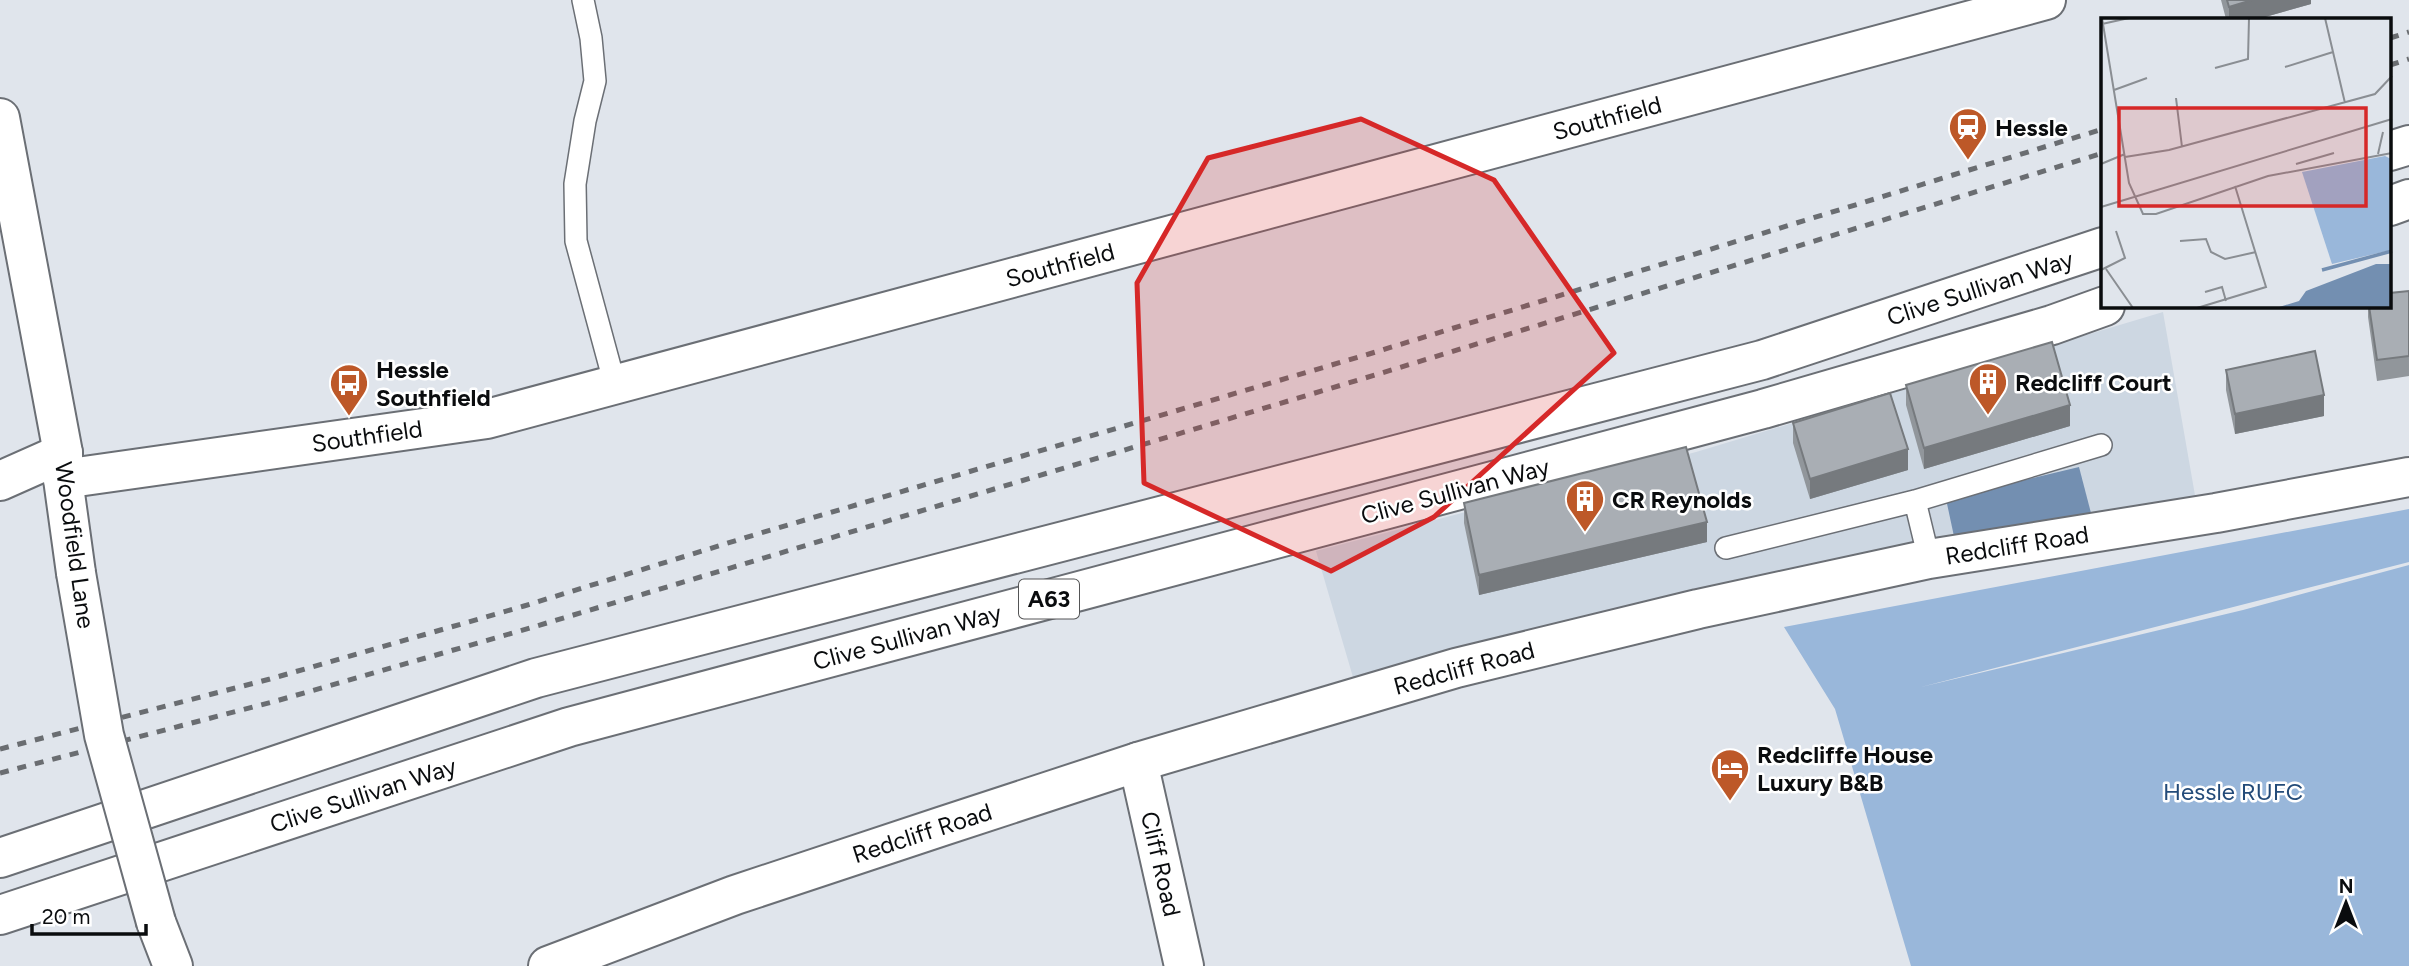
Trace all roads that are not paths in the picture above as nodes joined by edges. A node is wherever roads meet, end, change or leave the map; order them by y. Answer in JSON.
{"nodes":[{"id":1,"x":583,"y":0,"type":"edge"},
{"id":2,"x":2046,"y":0,"type":"edge"},
{"id":3,"x":0,"y":118,"type":"edge"},
{"id":4,"x":2409,"y":145,"type":"edge"},
{"id":5,"x":2392,"y":150,"type":"edge"},
{"id":6,"x":2409,"y":200,"type":"edge"},
{"id":7,"x":2392,"y":205,"type":"edge"},
{"id":8,"x":2101,"y":248,"type":"edge"},
{"id":9,"x":2101,"y":307,"type":"edge"},
{"id":10,"x":615,"y":385,"type":"junction"},
{"id":11,"x":2101,"y":445,"type":"dead end"},
{"id":12,"x":63,"y":466,"type":"junction"},
{"id":13,"x":2409,"y":478,"type":"edge"},
{"id":14,"x":0,"y":481,"type":"edge"},
{"id":15,"x":1915,"y":501,"type":"junction"},
{"id":16,"x":1726,"y":548,"type":"dead end"},
{"id":17,"x":1929,"y":559,"type":"junction"},
{"id":18,"x":1138,"y":762,"type":"junction"},
{"id":19,"x":0,"y":858,"type":"edge"},
{"id":20,"x":0,"y":915,"type":"edge"},
{"id":21,"x":173,"y":966,"type":"edge"},
{"id":22,"x":548,"y":966,"type":"edge"},
{"id":23,"x":1184,"y":966,"type":"edge"}],
"edges":[{"from":1,"to":10,"type":"lane"},
{"from":2,"to":10,"type":"main road","name":"Southfield"},
{"from":3,"to":12,"type":"main road","name":"Woodfield Lane"},
{"from":4,"to":5,"type":"main road"},
{"from":6,"to":7,"type":"main road"},
{"from":8,"to":19,"type":"main road","name":"Clive Sullivan Way","number":"A63"},
{"from":9,"to":20,"type":"main road","name":"Clive Sullivan Way","number":"A63"},
{"from":10,"to":12,"type":"main road","name":"Southfield"},
{"from":11,"to":15,"type":"lane"},
{"from":12,"to":14,"type":"main road","name":"Southfield"},
{"from":12,"to":21,"type":"main road","name":"Woodfield Lane","bridge":true},
{"from":13,"to":17,"type":"main road","name":"Redcliff Road"},
{"from":15,"to":16,"type":"lane"},
{"from":15,"to":17,"type":"lane"},
{"from":17,"to":18,"type":"main road","name":"Redcliff Road"},
{"from":18,"to":22,"type":"main road","name":"Redcliff Road"},
{"from":18,"to":23,"type":"main road","name":"Cliff Road"}]}
